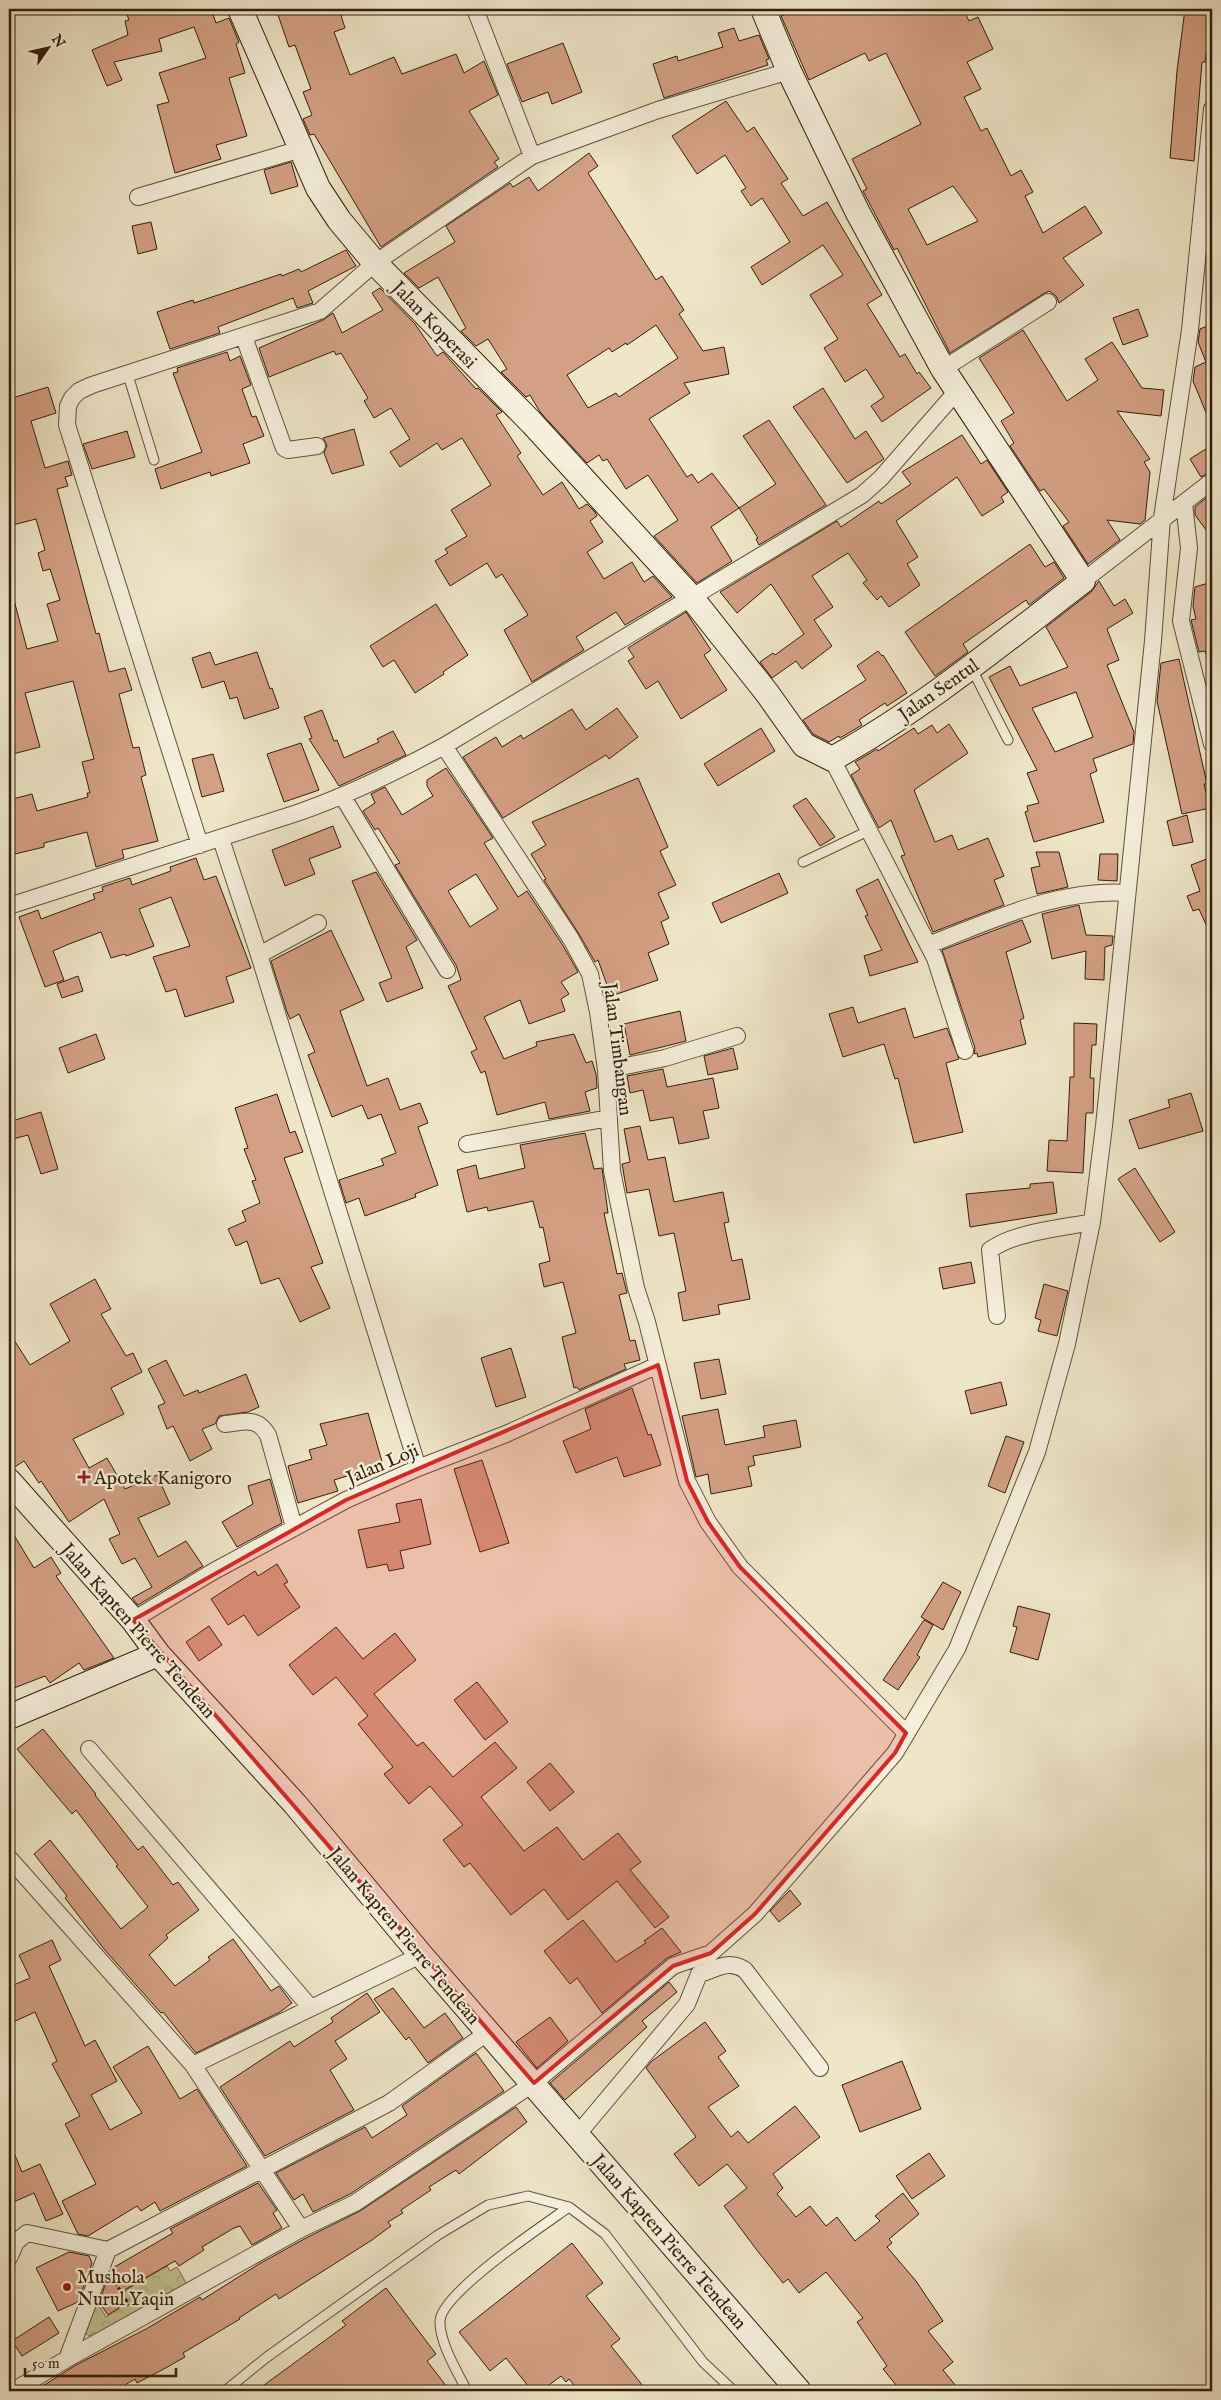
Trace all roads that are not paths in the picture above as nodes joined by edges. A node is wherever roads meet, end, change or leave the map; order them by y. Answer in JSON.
{"nodes":[{"id":1,"x":240,"y":9,"type":"edge"},
{"id":2,"x":476,"y":9,"type":"edge"},
{"id":3,"x":763,"y":9,"type":"edge"},
{"id":4,"x":789,"y":71,"type":"junction"},
{"id":5,"x":1212,"y":109,"type":"edge"},
{"id":6,"x":301,"y":149,"type":"junction"},
{"id":7,"x":532,"y":156,"type":"junction"},
{"id":8,"x":138,"y":197,"type":"dead end"},
{"id":9,"x":375,"y":263,"type":"junction"},
{"id":10,"x":1048,"y":302,"type":"dead end"},
{"id":11,"x":244,"y":337,"type":"junction"},
{"id":12,"x":944,"y":368,"type":"junction"},
{"id":13,"x":127,"y":372,"type":"junction"},
{"id":14,"x":957,"y":391,"type":"junction"},
{"id":15,"x":317,"y":446,"type":"dead end"},
{"id":16,"x":154,"y":460,"type":"dead end"},
{"id":17,"x":1212,"y":482,"type":"edge"},
{"id":18,"x":1184,"y":502,"type":"junction"},
{"id":19,"x":1162,"y":518,"type":"junction"},
{"id":20,"x":1083,"y":581,"type":"junction"},
{"id":21,"x":692,"y":597,"type":"junction"},
{"id":22,"x":971,"y":666,"type":"junction"},
{"id":23,"x":1008,"y":740,"type":"dead end"},
{"id":24,"x":1212,"y":744,"type":"edge"},
{"id":25,"x":444,"y":746,"type":"junction"},
{"id":26,"x":832,"y":760,"type":"junction"},
{"id":27,"x":343,"y":797,"type":"junction"},
{"id":28,"x":870,"y":830,"type":"junction"},
{"id":29,"x":221,"y":839,"type":"junction"},
{"id":30,"x":200,"y":845,"type":"junction"},
{"id":31,"x":803,"y":862,"type":"dead end"},
{"id":32,"x":1127,"y":893,"type":"junction"},
{"id":33,"x":9,"y":906,"type":"edge"},
{"id":34,"x":318,"y":923,"type":"dead end"},
{"id":35,"x":928,"y":945,"type":"junction"},
{"id":36,"x":259,"y":955,"type":"junction"},
{"id":37,"x":447,"y":970,"type":"dead end"},
{"id":38,"x":737,"y":1036,"type":"dead end"},
{"id":39,"x":965,"y":1052,"type":"dead end"},
{"id":40,"x":606,"y":1070,"type":"junction"},
{"id":41,"x":609,"y":1118,"type":"junction"},
{"id":42,"x":466,"y":1144,"type":"dead end"},
{"id":43,"x":1092,"y":1222,"type":"junction"},
{"id":44,"x":997,"y":1316,"type":"dead end"},
{"id":45,"x":658,"y":1365,"type":"junction"},
{"id":46,"x":225,"y":1424,"type":"dead end"},
{"id":47,"x":418,"y":1468,"type":"junction"},
{"id":48,"x":9,"y":1481,"type":"edge"},
{"id":49,"x":294,"y":1527,"type":"junction"},
{"id":50,"x":132,"y":1620,"type":"junction"},
{"id":51,"x":158,"y":1654,"type":"junction"},
{"id":52,"x":9,"y":1717,"type":"edge"},
{"id":53,"x":906,"y":1733,"type":"junction"},
{"id":54,"x":89,"y":1749,"type":"dead end"},
{"id":55,"x":9,"y":1858,"type":"edge"},
{"id":56,"x":711,"y":1954,"type":"junction"},
{"id":57,"x":421,"y":1956,"type":"junction"},
{"id":58,"x":699,"y":1974,"type":"junction"},
{"id":59,"x":310,"y":2007,"type":"junction"},
{"id":60,"x":487,"y":2033,"type":"junction"},
{"id":61,"x":193,"y":2065,"type":"junction"},
{"id":62,"x":820,"y":2068,"type":"dead end"},
{"id":63,"x":534,"y":2083,"type":"junction"},
{"id":64,"x":577,"y":2135,"type":"junction"},
{"id":65,"x":264,"y":2170,"type":"junction"},
{"id":66,"x":570,"y":2207,"type":"junction"},
{"id":67,"x":301,"y":2229,"type":"junction"},
{"id":68,"x":106,"y":2256,"type":"junction"},
{"id":69,"x":9,"y":2258,"type":"edge"},
{"id":70,"x":67,"y":2358,"type":"junction"},
{"id":71,"x":14,"y":2391,"type":"edge"},
{"id":72,"x":225,"y":2391,"type":"edge"},
{"id":73,"x":467,"y":2391,"type":"edge"},
{"id":74,"x":734,"y":2391,"type":"edge"},
{"id":75,"x":799,"y":2391,"type":"edge"}],
"edges":[{"from":1,"to":6,"type":"street","name":"Jalan Koperasi"},
{"from":2,"to":7,"type":"street"},
{"from":3,"to":4,"type":"street"},
{"from":4,"to":7,"type":"street"},
{"from":4,"to":12,"type":"street"},
{"from":5,"to":19,"type":"street"},
{"from":6,"to":8,"type":"street"},
{"from":6,"to":9,"type":"street","name":"Jalan Koperasi"},
{"from":7,"to":9,"type":"street"},
{"from":9,"to":11,"type":"street"},
{"from":9,"to":21,"type":"street","name":"Jalan Koperasi"},
{"from":10,"to":12,"type":"street"},
{"from":11,"to":13,"type":"street"},
{"from":11,"to":15,"type":"street"},
{"from":12,"to":14,"type":"street"},
{"from":13,"to":16,"type":"lane"},
{"from":13,"to":30,"type":"street"},
{"from":14,"to":20,"type":"street"},
{"from":14,"to":21,"type":"street"},
{"from":17,"to":18,"type":"street","name":"Jalan Sentul"},
{"from":18,"to":19,"type":"street","name":"Jalan Sentul"},
{"from":18,"to":24,"type":"street"},
{"from":19,"to":20,"type":"street","name":"Jalan Sentul"},
{"from":19,"to":32,"type":"street"},
{"from":20,"to":22,"type":"street","name":"Jalan Sentul"},
{"from":21,"to":25,"type":"street"},
{"from":21,"to":26,"type":"street"},
{"from":22,"to":23,"type":"lane"},
{"from":22,"to":26,"type":"street","name":"Jalan Sentul"},
{"from":25,"to":27,"type":"street"},
{"from":25,"to":40,"type":"street","name":"Jalan Timbangan"},
{"from":26,"to":28,"type":"street"},
{"from":27,"to":29,"type":"street"},
{"from":27,"to":37,"type":"street"},
{"from":28,"to":31,"type":"lane"},
{"from":28,"to":35,"type":"street"},
{"from":29,"to":30,"type":"street"},
{"from":29,"to":36,"type":"street"},
{"from":30,"to":33,"type":"street"},
{"from":32,"to":35,"type":"street"},
{"from":32,"to":43,"type":"street"},
{"from":34,"to":36,"type":"street"},
{"from":35,"to":39,"type":"street"},
{"from":36,"to":47,"type":"street"},
{"from":38,"to":40,"type":"street"},
{"from":40,"to":41,"type":"street","name":"Jalan Timbangan"},
{"from":41,"to":42,"type":"street"},
{"from":41,"to":45,"type":"street","name":"Jalan Timbangan"},
{"from":43,"to":44,"type":"street"},
{"from":43,"to":53,"type":"street"},
{"from":45,"to":47,"type":"street","name":"Jalan Loji"},
{"from":45,"to":53,"type":"street","name":"Jalan Timbangan"},
{"from":46,"to":49,"type":"street"},
{"from":47,"to":49,"type":"street","name":"Jalan Loji"},
{"from":48,"to":50,"type":"street","name":"Jalan Kapten Pierre Tendean"},
{"from":49,"to":50,"type":"street","name":"Jalan Loji"},
{"from":50,"to":51,"type":"street","name":"Jalan Kapten Pierre Tendean"},
{"from":51,"to":52,"type":"street"},
{"from":51,"to":57,"type":"street","name":"Jalan Kapten Pierre Tendean"},
{"from":53,"to":56,"type":"street"},
{"from":54,"to":59,"type":"street"},
{"from":55,"to":61,"type":"street"},
{"from":56,"to":58,"type":"street"},
{"from":56,"to":63,"type":"street"},
{"from":57,"to":59,"type":"street"},
{"from":57,"to":60,"type":"street","name":"Jalan Kapten Pierre Tendean"},
{"from":58,"to":62,"type":"street"},
{"from":58,"to":64,"type":"street"},
{"from":59,"to":61,"type":"street"},
{"from":60,"to":63,"type":"street","name":"Jalan Kapten Pierre Tendean"},
{"from":60,"to":65,"type":"street"},
{"from":61,"to":65,"type":"street"},
{"from":63,"to":64,"type":"street","name":"Jalan Kapten Pierre Tendean"},
{"from":63,"to":67,"type":"street"},
{"from":64,"to":75,"type":"street","name":"Jalan Kapten Pierre Tendean"},
{"from":65,"to":67,"type":"street"},
{"from":65,"to":68,"type":"street"},
{"from":66,"to":72,"type":"lane"},
{"from":66,"to":73,"type":"lane"},
{"from":66,"to":74,"type":"lane"},
{"from":67,"to":70,"type":"street"},
{"from":68,"to":69,"type":"street"},
{"from":68,"to":70,"type":"street"},
{"from":70,"to":71,"type":"street"}]}
